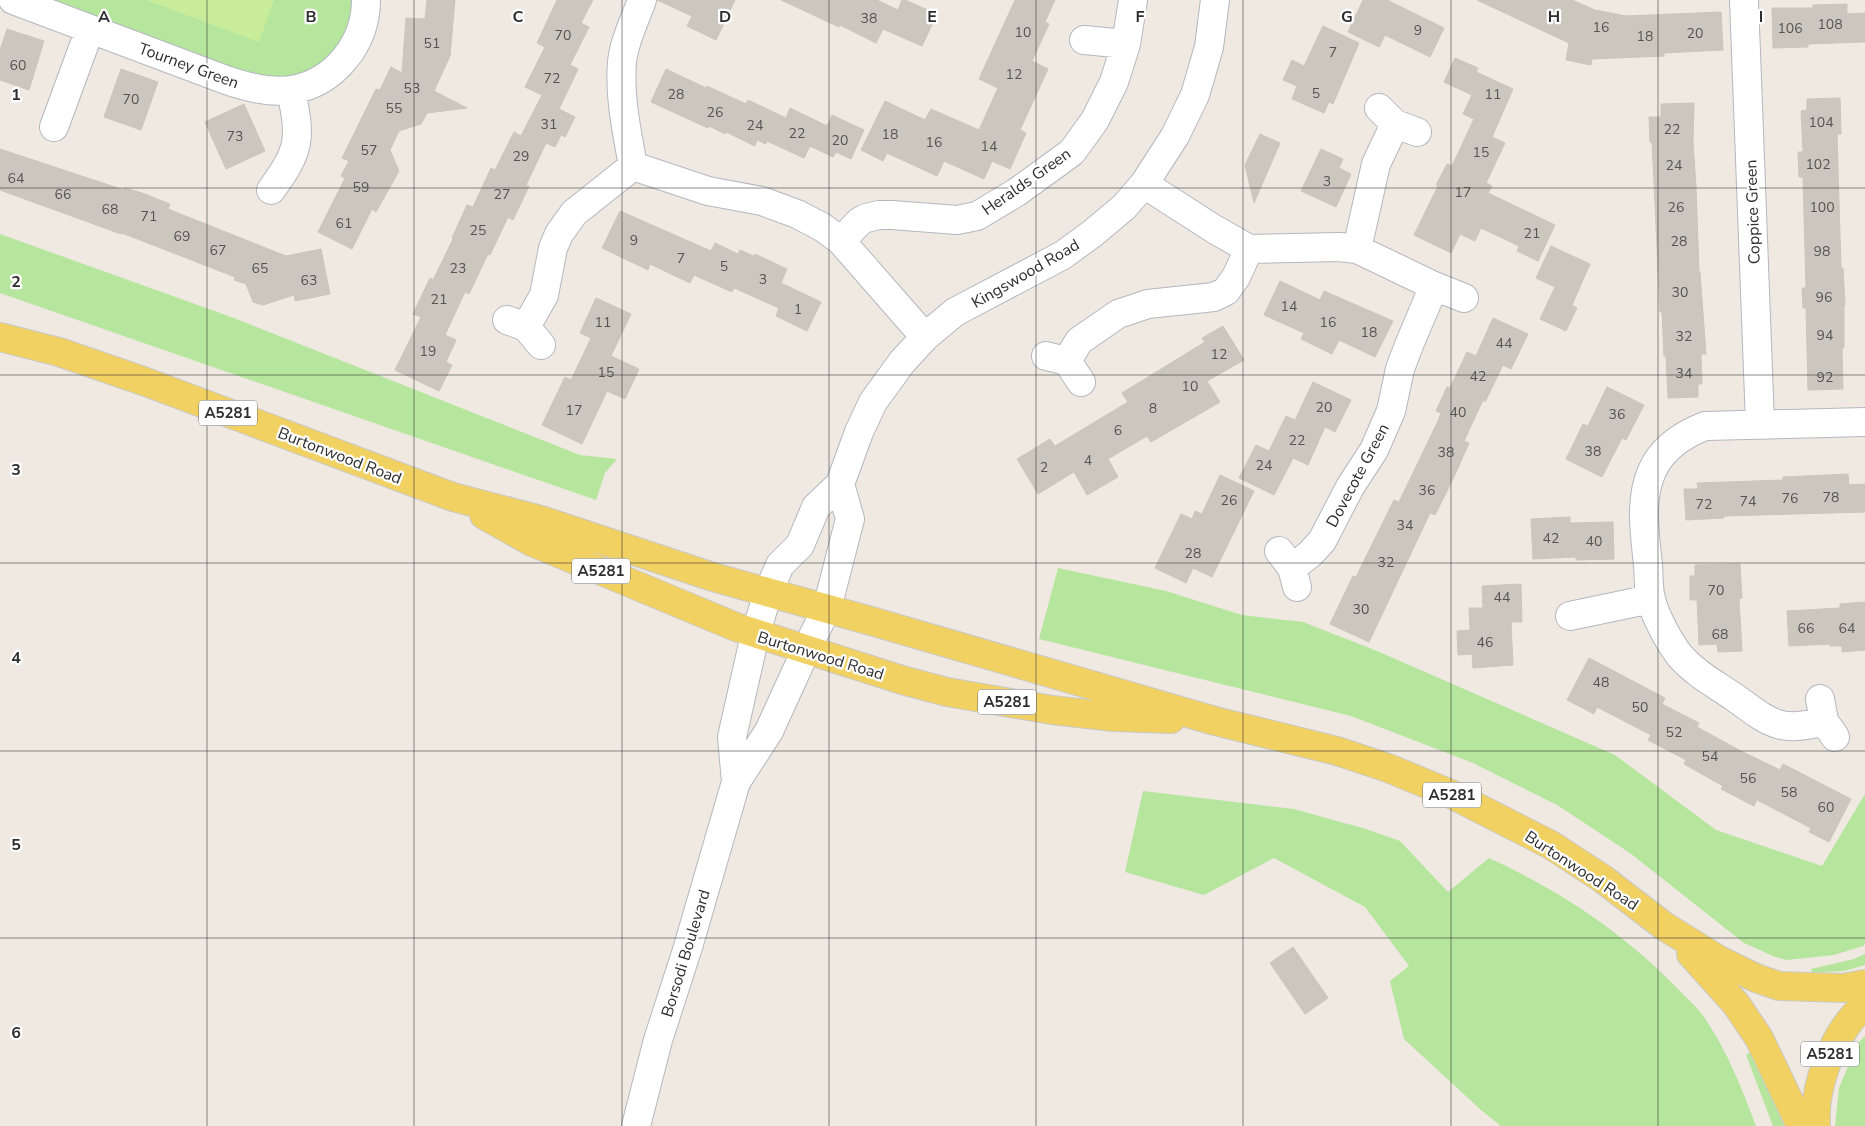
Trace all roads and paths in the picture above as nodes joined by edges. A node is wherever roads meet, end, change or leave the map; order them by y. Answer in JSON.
{"nodes":[{"id":1,"x":13,"y":0,"type":"edge"},
{"id":2,"x":366,"y":0,"type":"edge"},
{"id":3,"x":642,"y":0,"type":"edge"},
{"id":4,"x":1133,"y":0,"type":"edge"},
{"id":5,"x":1214,"y":0,"type":"edge"},
{"id":6,"x":1744,"y":0,"type":"edge"},
{"id":7,"x":90,"y":29,"type":"junction"},
{"id":8,"x":1084,"y":40,"type":"dead end"},
{"id":9,"x":1126,"y":44,"type":"junction"},
{"id":10,"x":291,"y":90,"type":"junction"},
{"id":11,"x":1397,"y":122,"type":"dead end"},
{"id":12,"x":54,"y":128,"type":"dead end"},
{"id":13,"x":633,"y":166,"type":"junction"},
{"id":14,"x":1144,"y":184,"type":"junction"},
{"id":15,"x":269,"y":194,"type":"dead end"},
{"id":16,"x":841,"y":241,"type":"junction"},
{"id":17,"x":1249,"y":249,"type":"junction"},
{"id":18,"x":1357,"y":249,"type":"junction"},
{"id":19,"x":1434,"y":286,"type":"junction"},
{"id":20,"x":1464,"y":298,"type":"dead end"},
{"id":21,"x":524,"y":331,"type":"dead end"},
{"id":22,"x":0,"y":337,"type":"edge"},
{"id":23,"x":925,"y":337,"type":"junction"},
{"id":24,"x":1065,"y":367,"type":"dead end"},
{"id":25,"x":1865,"y":422,"type":"edge"},
{"id":26,"x":1760,"y":424,"type":"junction"},
{"id":27,"x":840,"y":484,"type":"junction"},
{"id":28,"x":453,"y":497,"type":"junction"},
{"id":29,"x":1290,"y":569,"type":"dead end"},
{"id":30,"x":768,"y":593,"type":"junction"},
{"id":31,"x":1651,"y":599,"type":"junction"},
{"id":32,"x":827,"y":608,"type":"junction"},
{"id":33,"x":1570,"y":616,"type":"dead end"},
{"id":34,"x":755,"y":635,"type":"junction"},
{"id":35,"x":806,"y":650,"type":"junction"},
{"id":36,"x":1826,"y":719,"type":"dead end"},
{"id":37,"x":1215,"y":721,"type":"junction"},
{"id":38,"x":736,"y":782,"type":"junction"},
{"id":39,"x":1664,"y":926,"type":"junction"},
{"id":40,"x":1865,"y":984,"type":"edge"},
{"id":41,"x":1865,"y":1005,"type":"edge"},
{"id":42,"x":636,"y":1126,"type":"edge"},
{"id":43,"x":1801,"y":1126,"type":"edge"},
{"id":44,"x":1816,"y":1126,"type":"edge"}],
"edges":[{"from":1,"to":7,"type":"street","name":"Tourney Green"},
{"from":2,"to":10,"type":"street","name":"Tourney Green"},
{"from":3,"to":13,"type":"street"},
{"from":4,"to":9,"type":"street","name":"Heralds Green"},
{"from":5,"to":14,"type":"street","name":"Kingswood Road"},
{"from":6,"to":26,"type":"street","name":"Coppice Green"},
{"from":7,"to":10,"type":"street","name":"Tourney Green"},
{"from":7,"to":12,"type":"street"},
{"from":8,"to":9,"type":"street"},
{"from":9,"to":16,"type":"street","name":"Heralds Green"},
{"from":10,"to":15,"type":"street"},
{"from":11,"to":18,"type":"street"},
{"from":13,"to":16,"type":"street"},
{"from":13,"to":21,"type":"street"},
{"from":14,"to":17,"type":"street"},
{"from":14,"to":23,"type":"street","name":"Kingswood Road"},
{"from":16,"to":23,"type":"street"},
{"from":17,"to":18,"type":"street"},
{"from":17,"to":24,"type":"street"},
{"from":18,"to":19,"type":"street"},
{"from":19,"to":20,"type":"street"},
{"from":19,"to":29,"type":"street","name":"Dovecote Green"},
{"from":22,"to":28,"type":"main road","name":"Burtonwood Road","number":"A5281"},
{"from":23,"to":27,"type":"street","name":"Kingswood Road"},
{"from":25,"to":26,"type":"street"},
{"from":26,"to":31,"type":"street"},
{"from":27,"to":30,"type":"street","name":"Kingswood Road"},
{"from":27,"to":32,"type":"street"},
{"from":28,"to":30,"type":"main road","name":"Burtonwood Road","number":"A5281"},
{"from":28,"to":34,"type":"main road","name":"Burtonwood Road","number":"A5281"},
{"from":30,"to":32,"type":"main road","name":"Burtonwood Road","number":"A5281"},
{"from":30,"to":34,"type":"street","name":"Kingswood Road"},
{"from":31,"to":33,"type":"street"},
{"from":31,"to":36,"type":"street"},
{"from":32,"to":35,"type":"street","name":"Borsodi Boulevard"},
{"from":32,"to":37,"type":"main road","name":"Burtonwood Road","number":"A5281"},
{"from":34,"to":35,"type":"main road","name":"Burtonwood Road","number":"A5281"},
{"from":34,"to":38,"type":"street","name":"Borsodi Boulevard"},
{"from":35,"to":37,"type":"main road","name":"Burtonwood Road","number":"A5281"},
{"from":35,"to":38,"type":"street","name":"Borsodi Boulevard"},
{"from":37,"to":39,"type":"main road","name":"Burtonwood Road","number":"A5281"},
{"from":38,"to":42,"type":"street","name":"Borsodi Boulevard"},
{"from":39,"to":40,"type":"main road","name":"Burtonwood Road","number":"A5281"},
{"from":39,"to":43,"type":"main road","name":"Burtonwood Road","number":"A5281"},
{"from":41,"to":44,"type":"main road","number":"A5281"}]}
